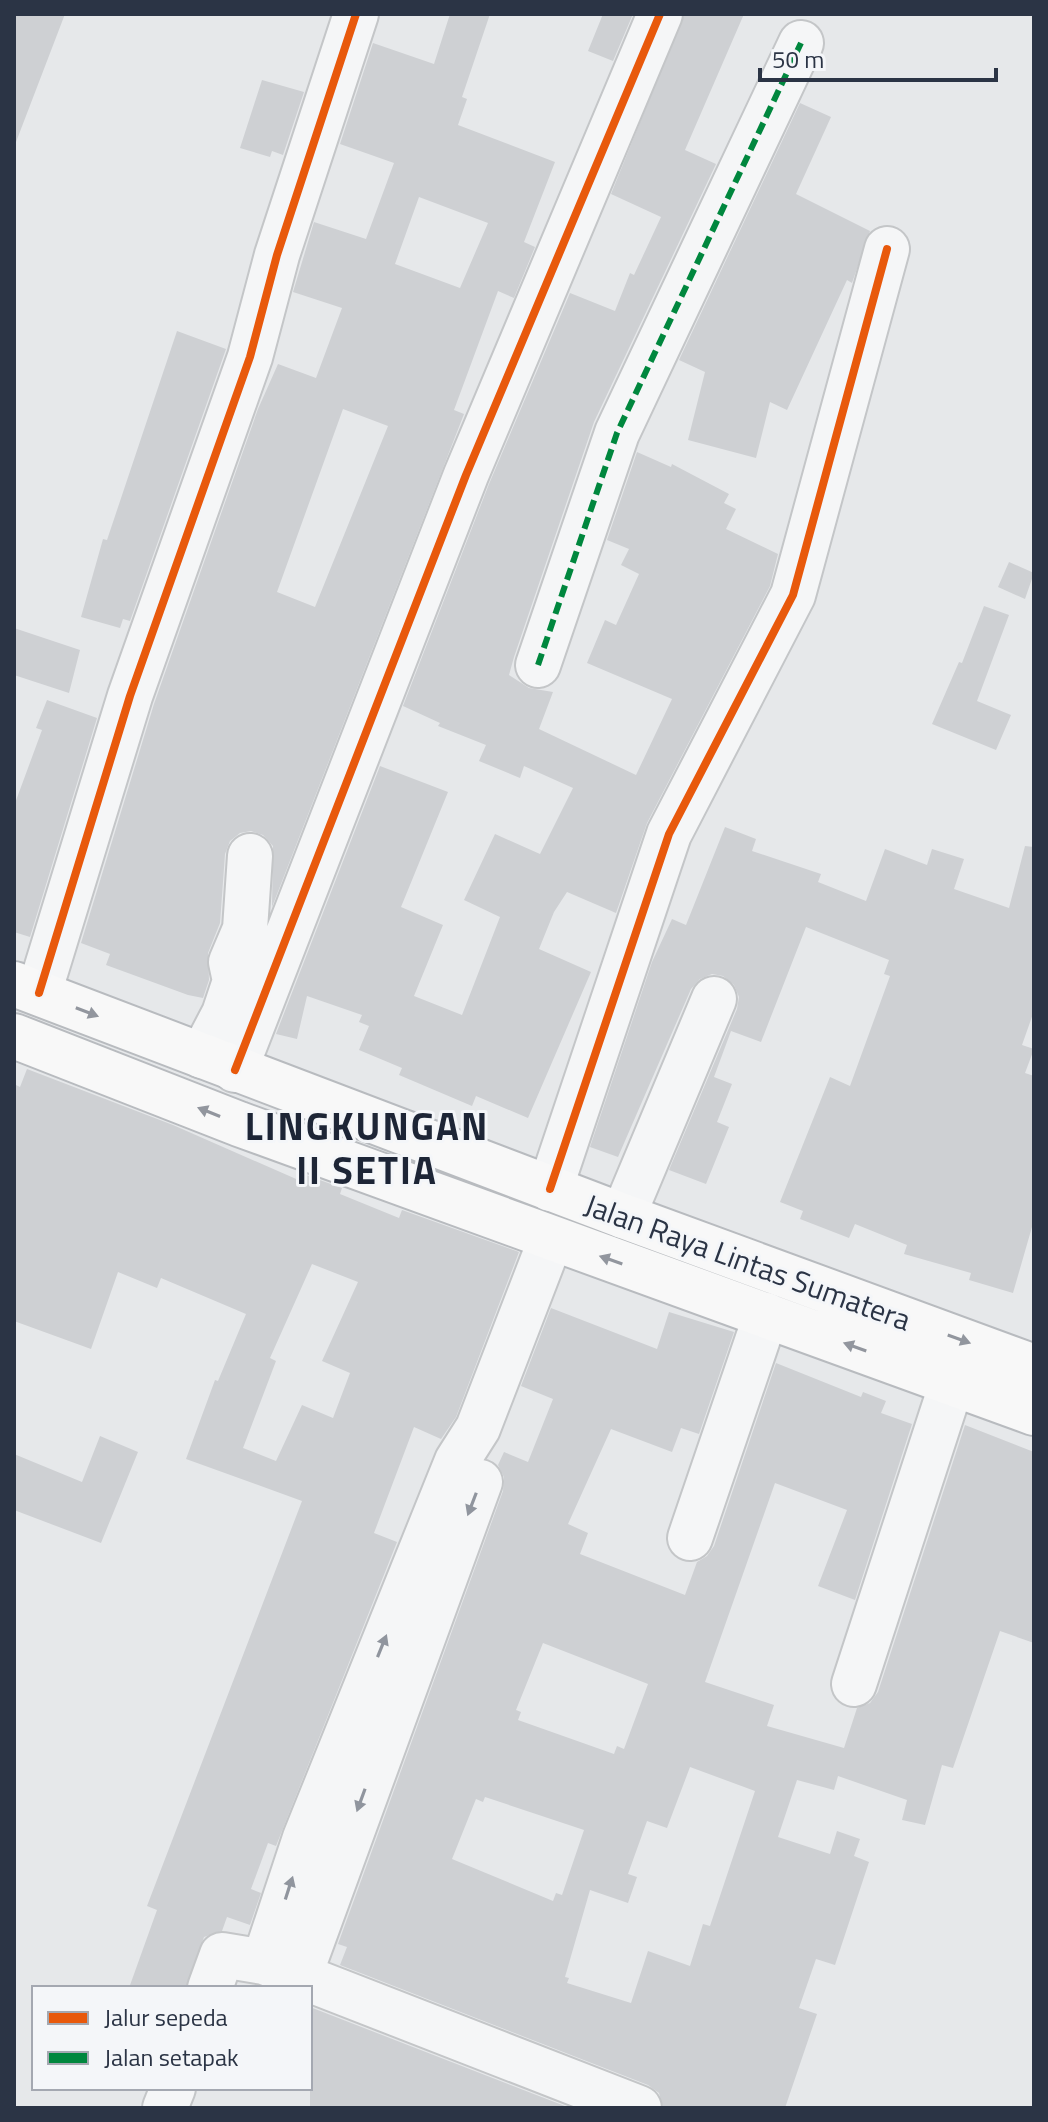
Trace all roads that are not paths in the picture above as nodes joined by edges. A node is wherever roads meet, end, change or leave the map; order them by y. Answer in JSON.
{"nodes":[{"id":1,"x":356,"y":14,"type":"edge"},
{"id":2,"x":660,"y":14,"type":"edge"},
{"id":3,"x":801,"y":43,"type":"dead end"},
{"id":4,"x":887,"y":249,"type":"dead end"},
{"id":5,"x":538,"y":665,"type":"dead end"},
{"id":6,"x":250,"y":856,"type":"dead end"},
{"id":7,"x":27,"y":989,"type":"edge"},
{"id":8,"x":714,"y":999,"type":"dead end"},
{"id":9,"x":14,"y":1036,"type":"edge"},
{"id":10,"x":219,"y":1063,"type":"junction"},
{"id":11,"x":550,"y":1189,"type":"junction"},
{"id":12,"x":623,"y":1216,"type":"junction"},
{"id":13,"x":551,"y":1239,"type":"junction"},
{"id":14,"x":766,"y":1315,"type":"junction"},
{"id":15,"x":1034,"y":1367,"type":"edge"},
{"id":16,"x":952,"y":1383,"type":"junction"},
{"id":17,"x":1034,"y":1413,"type":"edge"},
{"id":18,"x":690,"y":1538,"type":"dead end"},
{"id":19,"x":854,"y":1684,"type":"dead end"},
{"id":20,"x":282,"y":1970,"type":"junction"},
{"id":21,"x":211,"y":1986,"type":"edge"},
{"id":22,"x":639,"y":2108,"type":"edge"}],
"edges":[{"from":1,"to":7,"type":"street"},
{"from":2,"to":10,"type":"street"},
{"from":3,"to":5,"type":"street"},
{"from":4,"to":11,"type":"street"},
{"from":6,"to":10,"type":"street"},
{"from":7,"to":10,"type":"highway","name":"Jalan Raya Lintas Sumatera","one_way":true},
{"from":8,"to":12,"type":"street"},
{"from":13,"to":9,"type":"highway","name":"Jalan Raya Lintas Sumatera","one_way":true},
{"from":10,"to":11,"type":"highway","name":"Jalan Raya Lintas Sumatera"},
{"from":11,"to":12,"type":"highway","name":"Jalan Raya Lintas Sumatera"},
{"from":12,"to":15,"type":"highway","name":"Jalan Raya Lintas Sumatera","one_way":true},
{"from":14,"to":13,"type":"highway","name":"Jalan Raya Lintas Sumatera","one_way":true},
{"from":13,"to":20,"type":"street"},
{"from":16,"to":14,"type":"highway","name":"Jalan Raya Lintas Sumatera","one_way":true},
{"from":14,"to":18,"type":"street"},
{"from":16,"to":17,"type":"highway","name":"Jalan Raya Lintas Sumatera"},
{"from":16,"to":19,"type":"street"},
{"from":20,"to":21,"type":"street"},
{"from":20,"to":22,"type":"street"}]}
